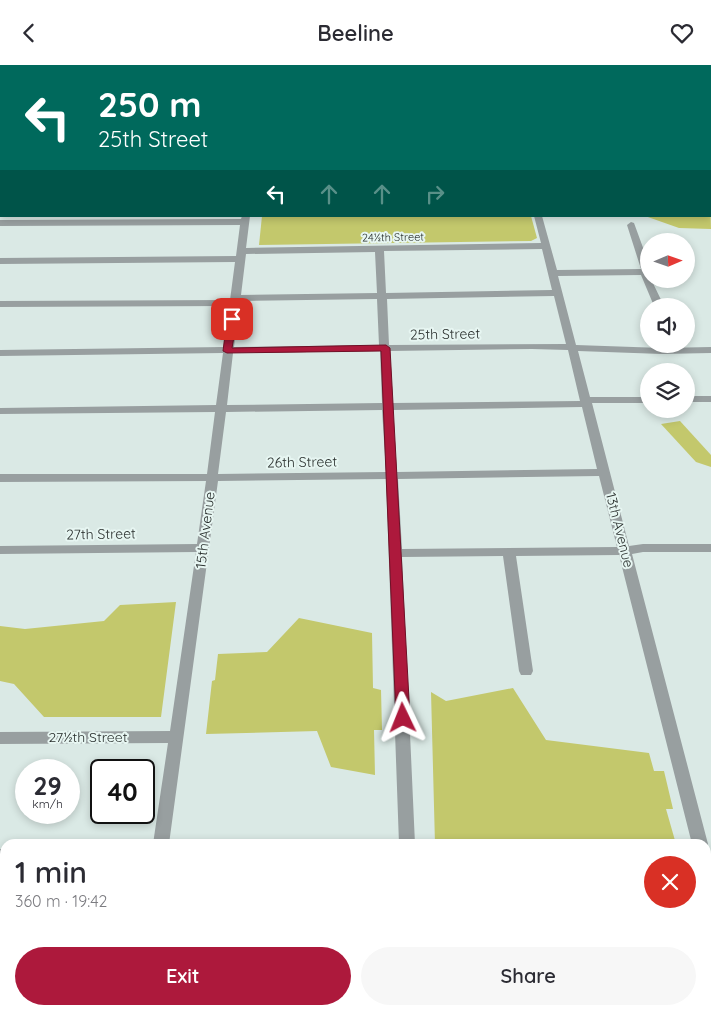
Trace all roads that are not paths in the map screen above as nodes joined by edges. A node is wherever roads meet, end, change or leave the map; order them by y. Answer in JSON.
{"nodes":[{"id":1,"x":538,"y":217,"type":"edge"},
{"id":2,"x":246,"y":219,"type":"edge"},
{"id":3,"x":0,"y":223,"type":"edge"},
{"id":4,"x":632,"y":225,"type":"dead end"},
{"id":5,"x":546,"y":246,"type":"junction"},
{"id":6,"x":378,"y":249,"type":"junction"},
{"id":7,"x":640,"y":250,"type":"edge"},
{"id":8,"x":240,"y":255,"type":"junction"},
{"id":9,"x":0,"y":261,"type":"edge"},
{"id":10,"x":640,"y":272,"type":"edge"},
{"id":11,"x":553,"y":273,"type":"junction"},
{"id":12,"x":559,"y":293,"type":"junction"},
{"id":13,"x":381,"y":295,"type":"junction"},
{"id":14,"x":235,"y":300,"type":"junction"},
{"id":15,"x":0,"y":304,"type":"edge"},
{"id":16,"x":573,"y":347,"type":"junction"},
{"id":17,"x":386,"y":348,"type":"junction"},
{"id":18,"x":711,"y":349,"type":"edge"},
{"id":19,"x":227,"y":351,"type":"junction"},
{"id":20,"x":0,"y":353,"type":"edge"},
{"id":21,"x":640,"y":399,"type":"edge"},
{"id":22,"x":695,"y":399,"type":"edge"},
{"id":23,"x":711,"y":399,"type":"edge"},
{"id":24,"x":586,"y":402,"type":"junction"},
{"id":25,"x":388,"y":407,"type":"junction"},
{"id":26,"x":220,"y":410,"type":"junction"},
{"id":27,"x":0,"y":411,"type":"edge"},
{"id":28,"x":605,"y":472,"type":"junction"},
{"id":29,"x":392,"y":476,"type":"junction"},
{"id":30,"x":0,"y":477,"type":"edge"},
{"id":31,"x":211,"y":477,"type":"junction"},
{"id":32,"x":203,"y":548,"type":"junction"},
{"id":33,"x":711,"y":548,"type":"edge"},
{"id":34,"x":0,"y":550,"type":"edge"},
{"id":35,"x":625,"y":551,"type":"junction"},
{"id":36,"x":396,"y":553,"type":"junction"},
{"id":37,"x":510,"y":553,"type":"junction"},
{"id":38,"x":526,"y":671,"type":"dead end"},
{"id":39,"x":175,"y":737,"type":"junction"},
{"id":40,"x":0,"y":738,"type":"edge"},
{"id":41,"x":162,"y":839,"type":"edge"},
{"id":42,"x":407,"y":839,"type":"edge"},
{"id":43,"x":699,"y":839,"type":"edge"}],
"edges":[{"from":1,"to":5,"type":"street","name":"13th Avenue"},
{"from":2,"to":3,"type":"street"},
{"from":2,"to":8,"type":"street","name":"15th Avenue"},
{"from":4,"to":7,"type":"street"},
{"from":5,"to":6,"type":"street","name":"24½th Street"},
{"from":5,"to":11,"type":"street","name":"13th Avenue"},
{"from":6,"to":8,"type":"street","name":"24½th Street"},
{"from":6,"to":13,"type":"street"},
{"from":8,"to":9,"type":"street","name":"24½th Street"},
{"from":8,"to":14,"type":"street","name":"15th Avenue"},
{"from":10,"to":11,"type":"street"},
{"from":11,"to":12,"type":"street","name":"13th Avenue"},
{"from":12,"to":13,"type":"street"},
{"from":12,"to":16,"type":"street","name":"13th Avenue"},
{"from":13,"to":14,"type":"street"},
{"from":13,"to":17,"type":"street"},
{"from":14,"to":15,"type":"street"},
{"from":14,"to":19,"type":"street","name":"15th Avenue"},
{"from":16,"to":17,"type":"street","name":"25th Street"},
{"from":16,"to":18,"type":"street","name":"25th Street"},
{"from":16,"to":24,"type":"street","name":"13th Avenue"},
{"from":17,"to":19,"type":"street","name":"25th Street"},
{"from":17,"to":25,"type":"street"},
{"from":19,"to":20,"type":"street","name":"25th Street"},
{"from":19,"to":26,"type":"street","name":"15th Avenue"},
{"from":21,"to":24,"type":"street"},
{"from":22,"to":23,"type":"street"},
{"from":24,"to":25,"type":"street"},
{"from":24,"to":28,"type":"street","name":"13th Avenue"},
{"from":25,"to":26,"type":"street"},
{"from":25,"to":29,"type":"street"},
{"from":26,"to":27,"type":"street"},
{"from":26,"to":31,"type":"street","name":"15th Avenue"},
{"from":28,"to":29,"type":"street","name":"26th Street"},
{"from":28,"to":35,"type":"street","name":"13th Avenue"},
{"from":29,"to":31,"type":"street","name":"26th Street"},
{"from":29,"to":36,"type":"street"},
{"from":30,"to":31,"type":"street","name":"26th Street"},
{"from":31,"to":32,"type":"street","name":"15th Avenue"},
{"from":32,"to":34,"type":"street","name":"27th Street"},
{"from":32,"to":39,"type":"street","name":"15th Avenue"},
{"from":33,"to":35,"type":"street"},
{"from":35,"to":37,"type":"street"},
{"from":35,"to":43,"type":"street","name":"13th Avenue"},
{"from":36,"to":37,"type":"street"},
{"from":36,"to":42,"type":"street"},
{"from":37,"to":38,"type":"street"},
{"from":39,"to":40,"type":"street","name":"27½th Street"},
{"from":39,"to":41,"type":"street","name":"15th Avenue"}]}
